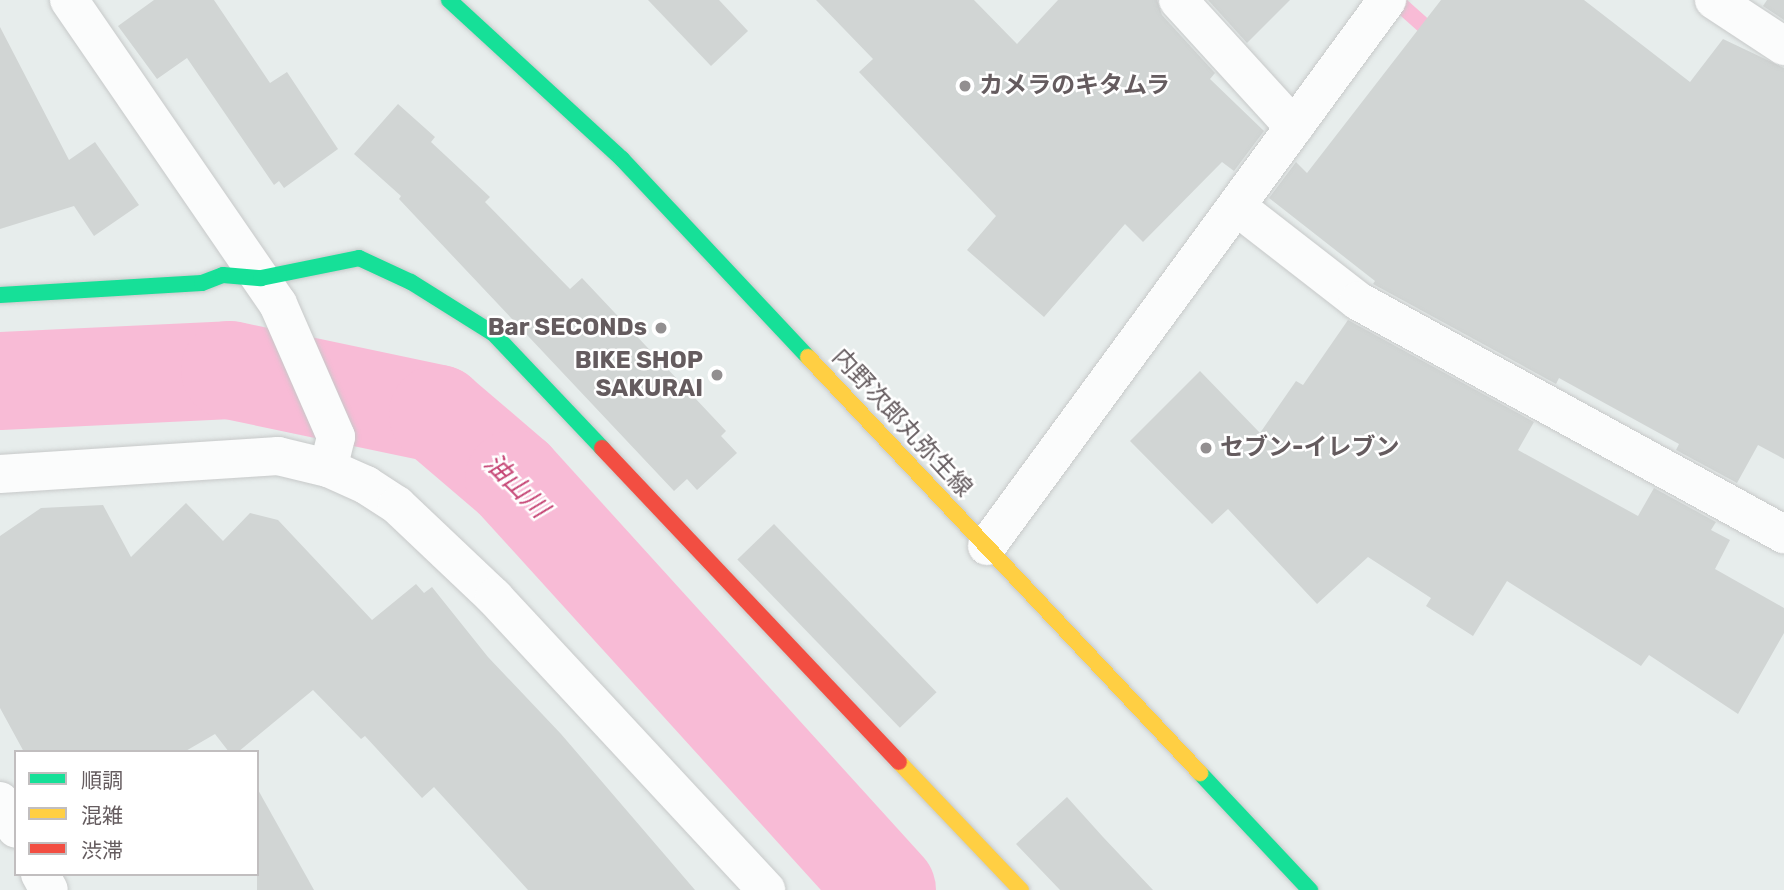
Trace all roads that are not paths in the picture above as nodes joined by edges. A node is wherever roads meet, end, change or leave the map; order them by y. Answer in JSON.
{"nodes":[{"id":1,"x":69,"y":0,"type":"edge"},
{"id":2,"x":449,"y":0,"type":"edge"},
{"id":3,"x":1178,"y":0,"type":"edge"},
{"id":4,"x":1714,"y":0,"type":"edge"},
{"id":5,"x":1381,"y":9,"type":"edge"},
{"id":6,"x":1784,"y":46,"type":"edge"},
{"id":7,"x":1294,"y":127,"type":"junction"},
{"id":8,"x":1237,"y":208,"type":"junction"},
{"id":9,"x":269,"y":290,"type":"junction"},
{"id":10,"x":0,"y":295,"type":"edge"},
{"id":11,"x":332,"y":453,"type":"junction"},
{"id":12,"x":0,"y":474,"type":"edge"},
{"id":13,"x":1784,"y":534,"type":"edge"},
{"id":14,"x":987,"y":546,"type":"junction"},
{"id":15,"x":0,"y":801,"type":"edge"},
{"id":16,"x":14,"y":826,"type":"edge"},
{"id":17,"x":766,"y":890,"type":"edge"},
{"id":18,"x":1021,"y":890,"type":"edge"},
{"id":19,"x":1310,"y":890,"type":"edge"}],
"edges":[{"from":1,"to":9,"type":"street"},
{"from":2,"to":14,"type":"street","name":"内野次郎丸弥生線"},
{"from":3,"to":7,"type":"street"},
{"from":4,"to":6,"type":"street"},
{"from":5,"to":7,"type":"street"},
{"from":7,"to":8,"type":"street"},
{"from":8,"to":13,"type":"street"},
{"from":8,"to":14,"type":"street"},
{"from":9,"to":10,"type":"street"},
{"from":9,"to":11,"type":"street"},
{"from":9,"to":18,"type":"street"},
{"from":11,"to":12,"type":"street"},
{"from":11,"to":17,"type":"street"},
{"from":14,"to":19,"type":"street","name":"内野次郎丸弥生線"},
{"from":15,"to":16,"type":"street"}]}
